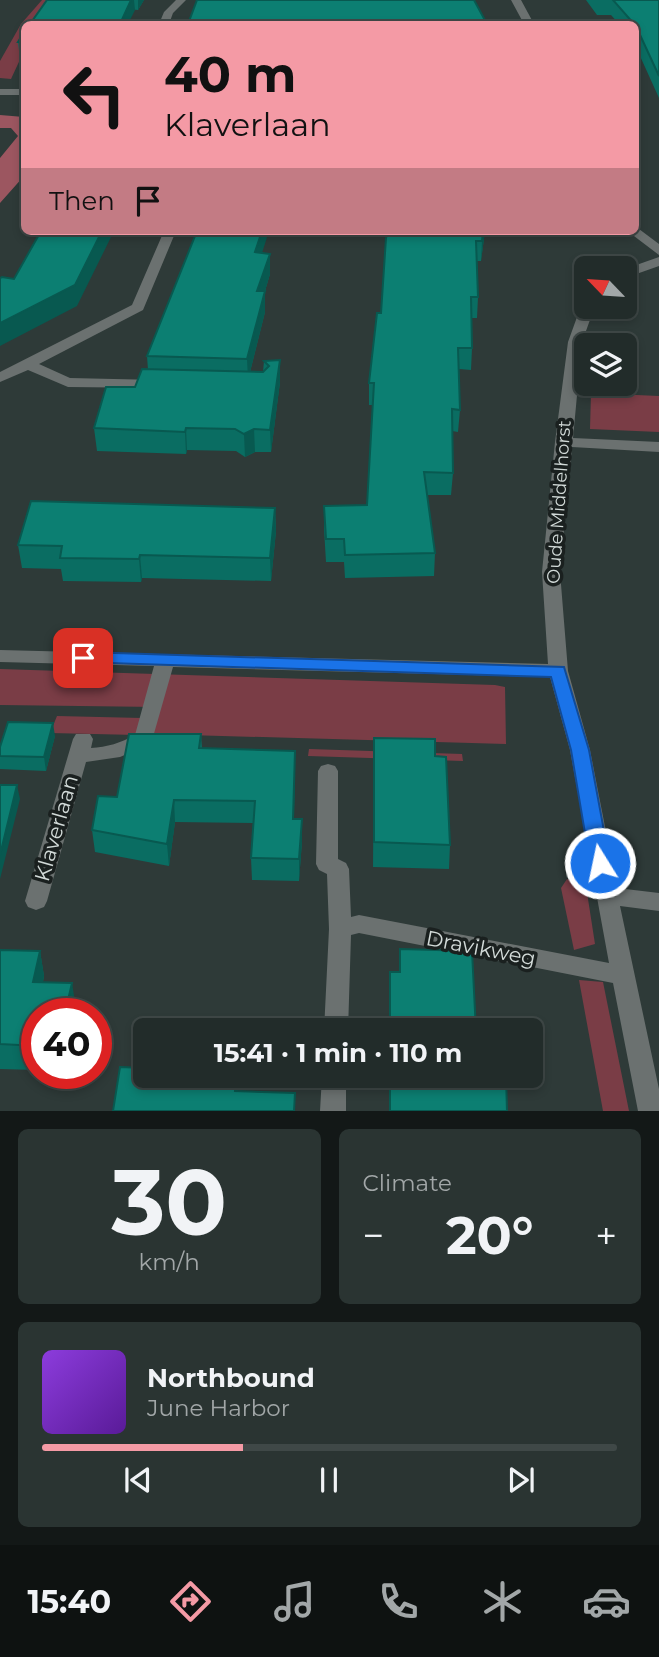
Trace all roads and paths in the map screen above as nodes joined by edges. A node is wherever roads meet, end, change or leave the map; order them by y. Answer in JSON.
{"nodes":[{"id":1,"x":181,"y":0,"type":"edge"},
{"id":2,"x":516,"y":0,"type":"edge"},
{"id":3,"x":165,"y":21,"type":"edge"},
{"id":4,"x":527,"y":21,"type":"edge"},
{"id":5,"x":0,"y":92,"type":"edge"},
{"id":6,"x":21,"y":92,"type":"edge"},
{"id":7,"x":639,"y":234,"type":"edge"},
{"id":8,"x":168,"y":235,"type":"edge"},
{"id":9,"x":659,"y":251,"type":"edge"},
{"id":10,"x":659,"y":261,"type":"edge"},
{"id":11,"x":637,"y":269,"type":"edge"},
{"id":12,"x":584,"y":319,"type":"edge"},
{"id":13,"x":27,"y":364,"type":"junction"},
{"id":14,"x":0,"y":378,"type":"edge"},
{"id":15,"x":177,"y":386,"type":"edge"},
{"id":16,"x":563,"y":442,"type":"junction"},
{"id":17,"x":659,"y":447,"type":"edge"},
{"id":18,"x":0,"y":656,"type":"edge"},
{"id":19,"x":165,"y":661,"type":"junction"},
{"id":20,"x":558,"y":671,"type":"junction"},
{"id":21,"x":328,"y":771,"type":"dead end"},
{"id":22,"x":607,"y":896,"type":"junction"},
{"id":23,"x":36,"y":901,"type":"dead end"},
{"id":24,"x":659,"y":902,"type":"edge"},
{"id":25,"x":340,"y":929,"type":"junction"},
{"id":26,"x":622,"y":975,"type":"junction"},
{"id":27,"x":336,"y":1018,"type":"edge"},
{"id":28,"x":334,"y":1088,"type":"edge"},
{"id":29,"x":333,"y":1111,"type":"edge"},
{"id":30,"x":651,"y":1111,"type":"edge"}],
"edges":[{"from":1,"to":3,"type":"street"},
{"from":2,"to":4,"type":"street"},
{"from":5,"to":6,"type":"street"},
{"from":7,"to":9,"type":"street"},
{"from":8,"to":13,"type":"street"},
{"from":10,"to":11,"type":"street"},
{"from":12,"to":16,"type":"street","name":"Oude Middelhorst"},
{"from":13,"to":14,"type":"street"},
{"from":13,"to":15,"type":"street"},
{"from":16,"to":17,"type":"street"},
{"from":16,"to":20,"type":"street","name":"Oude Middelhorst"},
{"from":18,"to":19,"type":"street"},
{"from":19,"to":20,"type":"street"},
{"from":19,"to":23,"type":"street","name":"Klaverlaan"},
{"from":20,"to":22,"type":"street","name":"Oude Middelhorst"},
{"from":21,"to":25,"type":"street"},
{"from":22,"to":24,"type":"street"},
{"from":22,"to":26,"type":"street","name":"Oude Middelhorst"},
{"from":25,"to":26,"type":"street","name":"Dravikweg"},
{"from":25,"to":27,"type":"street"},
{"from":26,"to":30,"type":"street","name":"Oude Middelhorst"},
{"from":28,"to":29,"type":"street"}]}
